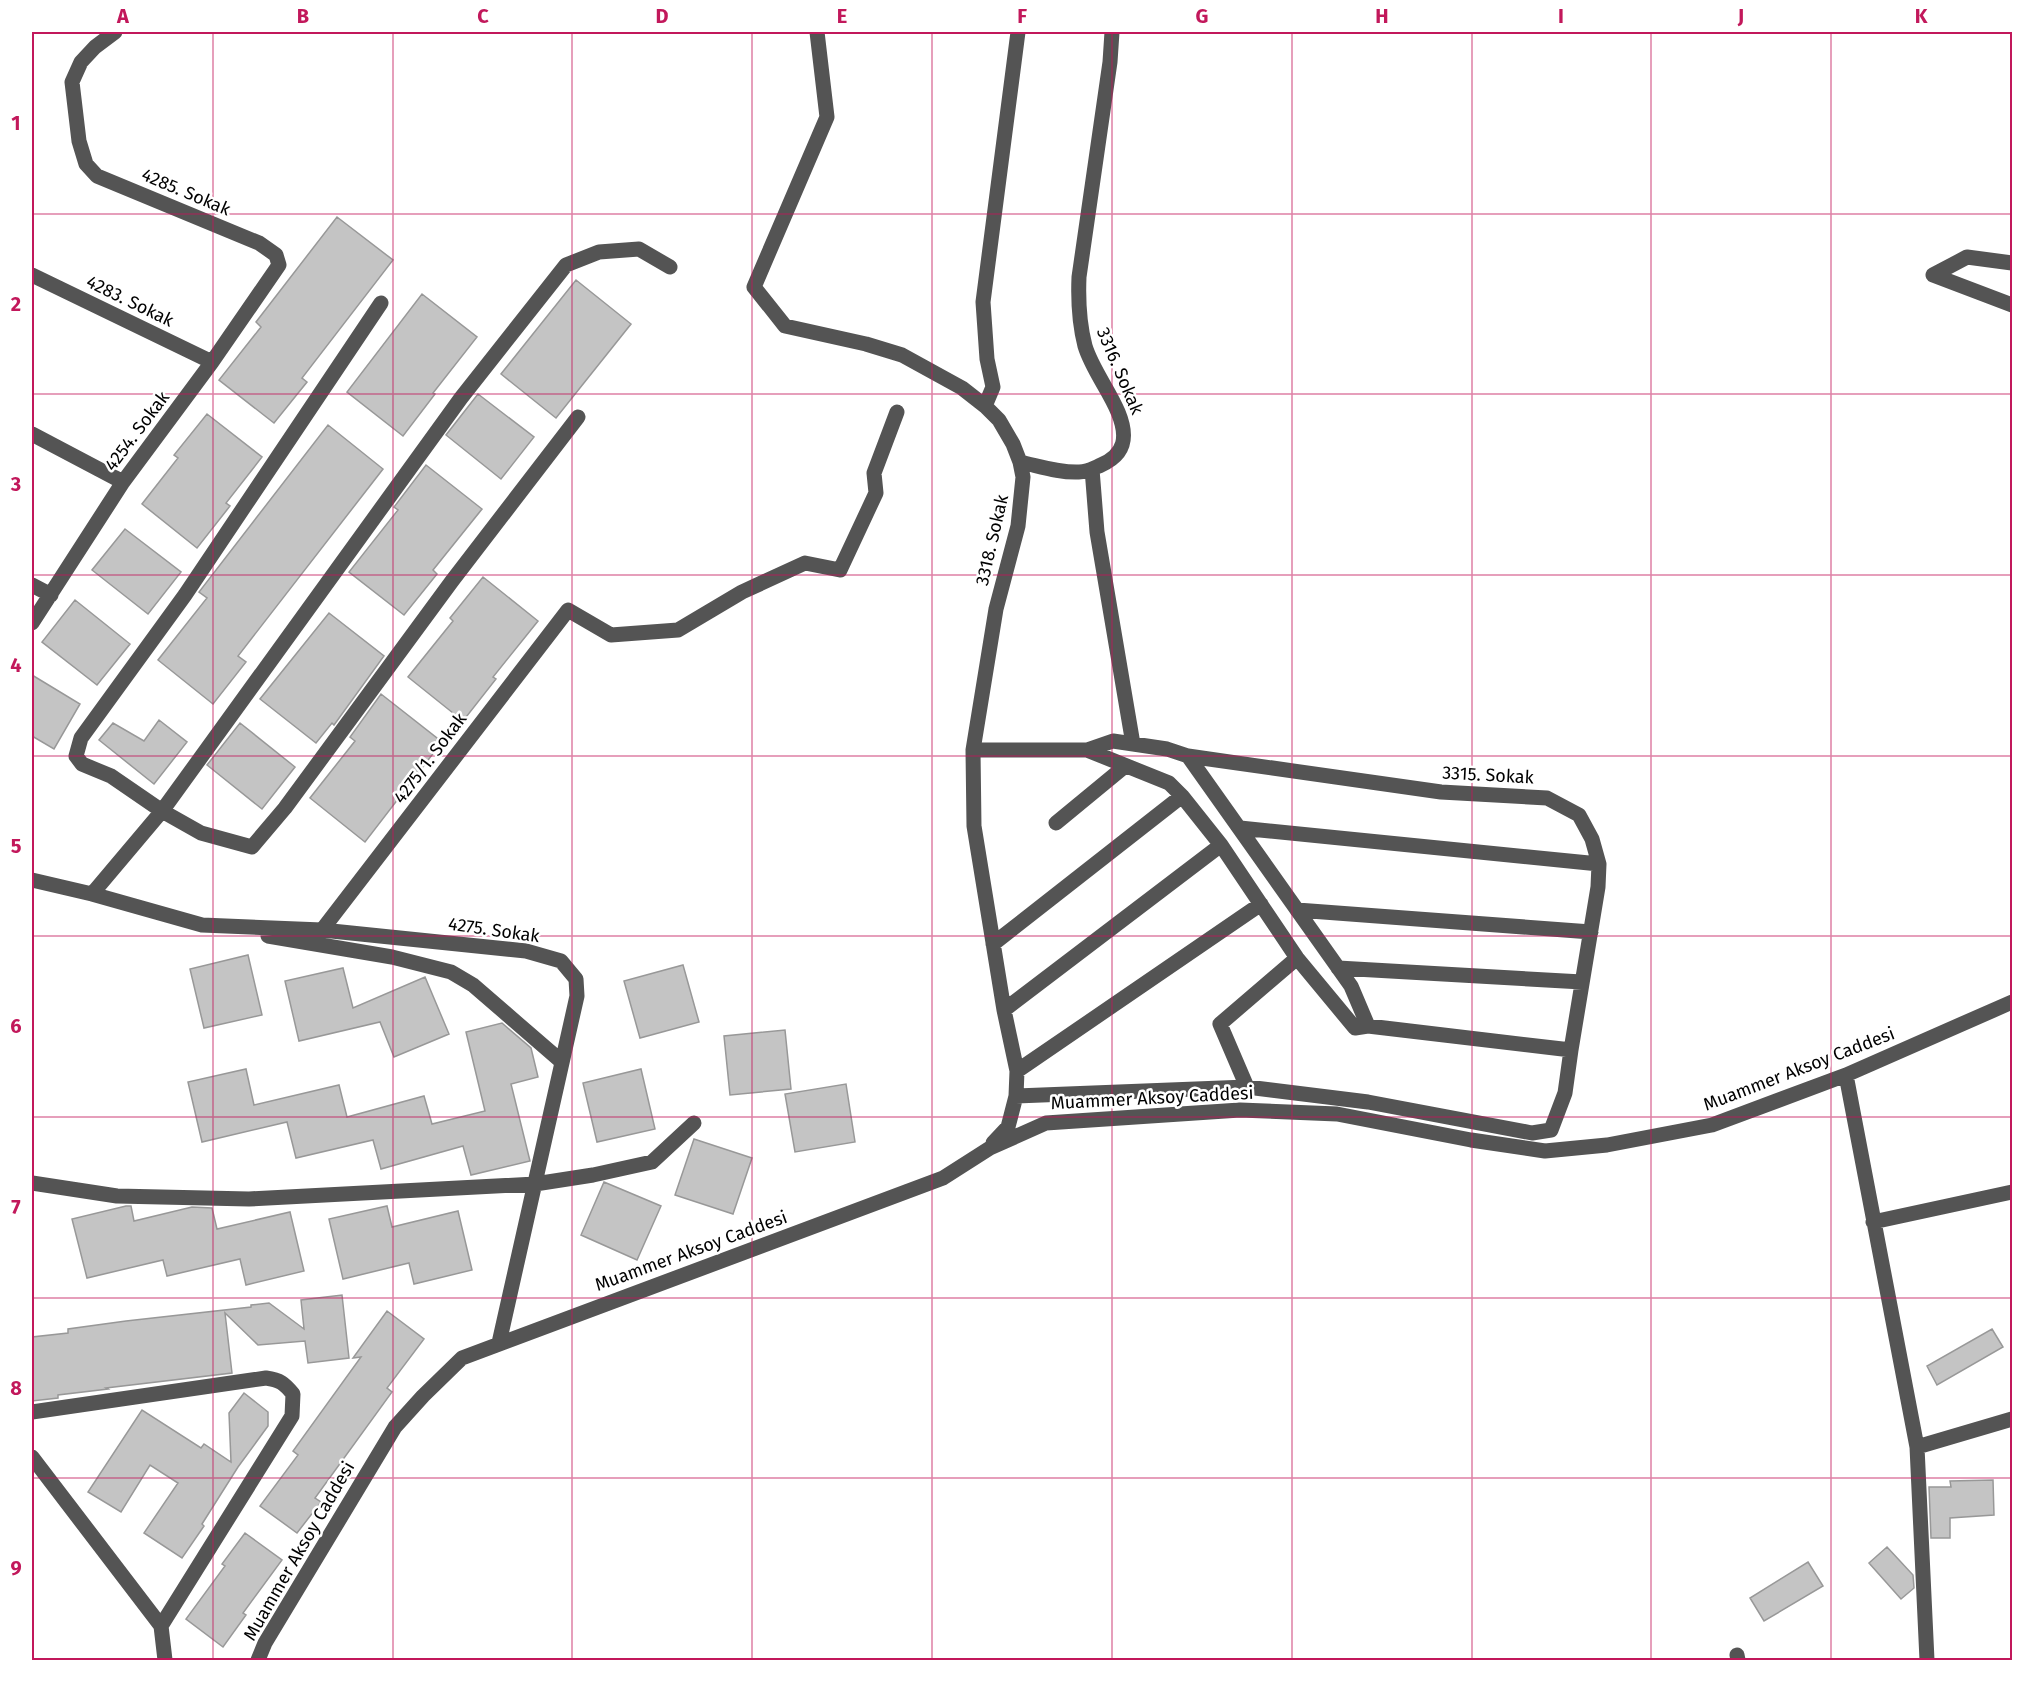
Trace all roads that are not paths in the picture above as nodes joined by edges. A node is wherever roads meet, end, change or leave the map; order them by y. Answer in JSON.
{"nodes":[{"id":1,"x":116,"y":32,"type":"edge"},
{"id":2,"x":817,"y":32,"type":"edge"},
{"id":3,"x":1018,"y":32,"type":"edge"},
{"id":4,"x":1112,"y":32,"type":"edge"},
{"id":5,"x":2013,"y":263,"type":"edge"},
{"id":6,"x":279,"y":265,"type":"joint"},
{"id":7,"x":670,"y":267,"type":"dead end"},
{"id":8,"x":32,"y":275,"type":"edge"},
{"id":9,"x":381,"y":303,"type":"dead end"},
{"id":10,"x":2013,"y":305,"type":"edge"},
{"id":11,"x":212,"y":362,"type":"junction"},
{"id":12,"x":985,"y":406,"type":"junction"},
{"id":13,"x":897,"y":412,"type":"dead end"},
{"id":14,"x":578,"y":417,"type":"dead end"},
{"id":15,"x":32,"y":434,"type":"edge"},
{"id":16,"x":1020,"y":462,"type":"junction"},
{"id":17,"x":1092,"y":469,"type":"junction"},
{"id":18,"x":123,"y":482,"type":"junction"},
{"id":19,"x":32,"y":585,"type":"edge"},
{"id":20,"x":51,"y":595,"type":"junction"},
{"id":21,"x":32,"y":624,"type":"edge"},
{"id":22,"x":1133,"y":744,"type":"junction"},
{"id":23,"x":973,"y":750,"type":"junction"},
{"id":24,"x":1087,"y":750,"type":"junction"},
{"id":25,"x":1188,"y":756,"type":"junction"},
{"id":26,"x":1124,"y":766,"type":"junction"},
{"id":27,"x":1182,"y":796,"type":"junction"},
{"id":28,"x":162,"y":811,"type":"junction"},
{"id":29,"x":1056,"y":823,"type":"dead end"},
{"id":30,"x":1240,"y":828,"type":"junction"},
{"id":31,"x":1221,"y":845,"type":"junction"},
{"id":32,"x":1599,"y":864,"type":"junction"},
{"id":33,"x":32,"y":880,"type":"edge"},
{"id":34,"x":92,"y":894,"type":"junction"},
{"id":35,"x":1261,"y":904,"type":"junction"},
{"id":36,"x":1297,"y":910,"type":"junction"},
{"id":37,"x":202,"y":925,"type":"junction"},
{"id":38,"x":322,"y":930,"type":"junction"},
{"id":39,"x":1591,"y":932,"type":"junction"},
{"id":40,"x":993,"y":944,"type":"junction"},
{"id":41,"x":1297,"y":958,"type":"junction"},
{"id":42,"x":1338,"y":968,"type":"junction"},
{"id":43,"x":1582,"y":982,"type":"junction"},
{"id":44,"x":2013,"y":1002,"type":"edge"},
{"id":45,"x":1004,"y":1010,"type":"junction"},
{"id":46,"x":1368,"y":1026,"type":"junction"},
{"id":47,"x":1571,"y":1050,"type":"junction"},
{"id":48,"x":562,"y":1062,"type":"junction"},
{"id":49,"x":1017,"y":1071,"type":"junction"},
{"id":50,"x":1846,"y":1075,"type":"junction"},
{"id":51,"x":1247,"y":1087,"type":"junction"},
{"id":52,"x":1016,"y":1096,"type":"junction"},
{"id":53,"x":694,"y":1123,"type":"dead end"},
{"id":54,"x":990,"y":1148,"type":"junction"},
{"id":55,"x":32,"y":1183,"type":"edge"},
{"id":56,"x":535,"y":1184,"type":"junction"},
{"id":57,"x":2013,"y":1192,"type":"edge"},
{"id":58,"x":1873,"y":1222,"type":"junction"},
{"id":59,"x":499,"y":1343,"type":"junction"},
{"id":60,"x":32,"y":1412,"type":"edge"},
{"id":61,"x":2013,"y":1419,"type":"edge"},
{"id":62,"x":1917,"y":1447,"type":"junction"},
{"id":63,"x":32,"y":1457,"type":"edge"},
{"id":64,"x":160,"y":1626,"type":"junction"},
{"id":65,"x":165,"y":1660,"type":"edge"},
{"id":66,"x":258,"y":1660,"type":"edge"},
{"id":67,"x":1927,"y":1660,"type":"edge"}],
"edges":[{"from":1,"to":6,"type":"street","name":"4285. Sokak"},
{"from":2,"to":12,"type":"street","name":"3318. Sokak"},
{"from":3,"to":12,"type":"street"},
{"from":4,"to":17,"type":"street","name":"3316. Sokak"},
{"from":5,"to":10,"type":"street"},
{"from":6,"to":11,"type":"street","name":"4254. Sokak"},
{"from":7,"to":28,"type":"street"},
{"from":8,"to":11,"type":"street","name":"4283. Sokak"},
{"from":9,"to":28,"type":"street"},
{"from":11,"to":18,"type":"street","name":"4254. Sokak"},
{"from":12,"to":16,"type":"street","name":"3318. Sokak"},
{"from":13,"to":38,"type":"street","name":"4275/1. Sokak"},
{"from":14,"to":28,"type":"street"},
{"from":15,"to":18,"type":"street"},
{"from":16,"to":17,"type":"street"},
{"from":16,"to":23,"type":"street","name":"3318. Sokak"},
{"from":17,"to":22,"type":"street"},
{"from":18,"to":20,"type":"street","name":"4254. Sokak"},
{"from":19,"to":20,"type":"street"},
{"from":20,"to":21,"type":"street","name":"4254. Sokak"},
{"from":22,"to":24,"type":"street","name":"3315. Sokak"},
{"from":22,"to":25,"type":"street","name":"3315. Sokak"},
{"from":23,"to":24,"type":"street"},
{"from":23,"to":40,"type":"street","name":"3318. Sokak"},
{"from":24,"to":26,"type":"street"},
{"from":25,"to":30,"type":"street"},
{"from":25,"to":32,"type":"street","name":"3315. Sokak"},
{"from":26,"to":27,"type":"street"},
{"from":26,"to":29,"type":"street"},
{"from":27,"to":31,"type":"street"},
{"from":27,"to":40,"type":"street"},
{"from":28,"to":34,"type":"street"},
{"from":30,"to":32,"type":"street"},
{"from":30,"to":36,"type":"street"},
{"from":31,"to":35,"type":"street"},
{"from":31,"to":45,"type":"street"},
{"from":32,"to":39,"type":"street","name":"3315. Sokak"},
{"from":33,"to":34,"type":"street","name":"4275. Sokak"},
{"from":34,"to":37,"type":"street","name":"4275. Sokak"},
{"from":35,"to":41,"type":"street"},
{"from":35,"to":49,"type":"street"},
{"from":36,"to":39,"type":"street"},
{"from":36,"to":42,"type":"street"},
{"from":37,"to":38,"type":"street","name":"4275. Sokak"},
{"from":37,"to":48,"type":"street"},
{"from":38,"to":48,"type":"street","name":"4275. Sokak"},
{"from":39,"to":43,"type":"street","name":"3315. Sokak"},
{"from":40,"to":45,"type":"street","name":"3318. Sokak"},
{"from":41,"to":46,"type":"street"},
{"from":41,"to":51,"type":"street"},
{"from":42,"to":43,"type":"street"},
{"from":42,"to":46,"type":"street"},
{"from":43,"to":47,"type":"street","name":"3315. Sokak"},
{"from":44,"to":50,"type":"street","name":"Muammer Aksoy Caddesi"},
{"from":45,"to":49,"type":"street","name":"3318. Sokak"},
{"from":46,"to":47,"type":"street"},
{"from":47,"to":51,"type":"street","name":"3315. Sokak"},
{"from":48,"to":56,"type":"street","name":"4275. Sokak"},
{"from":49,"to":52,"type":"street","name":"3318. Sokak"},
{"from":50,"to":54,"type":"street","name":"Muammer Aksoy Caddesi"},
{"from":50,"to":58,"type":"street"},
{"from":51,"to":52,"type":"street"},
{"from":52,"to":54,"type":"street","name":"3318. Sokak"},
{"from":53,"to":56,"type":"street"},
{"from":54,"to":59,"type":"street","name":"Muammer Aksoy Caddesi"},
{"from":55,"to":56,"type":"street"},
{"from":56,"to":59,"type":"street","name":"4275. Sokak"},
{"from":57,"to":58,"type":"street"},
{"from":58,"to":62,"type":"street"},
{"from":59,"to":66,"type":"street","name":"Muammer Aksoy Caddesi"},
{"from":60,"to":64,"type":"street"},
{"from":61,"to":62,"type":"street"},
{"from":62,"to":67,"type":"street"},
{"from":63,"to":64,"type":"street"},
{"from":64,"to":65,"type":"street"}]}
